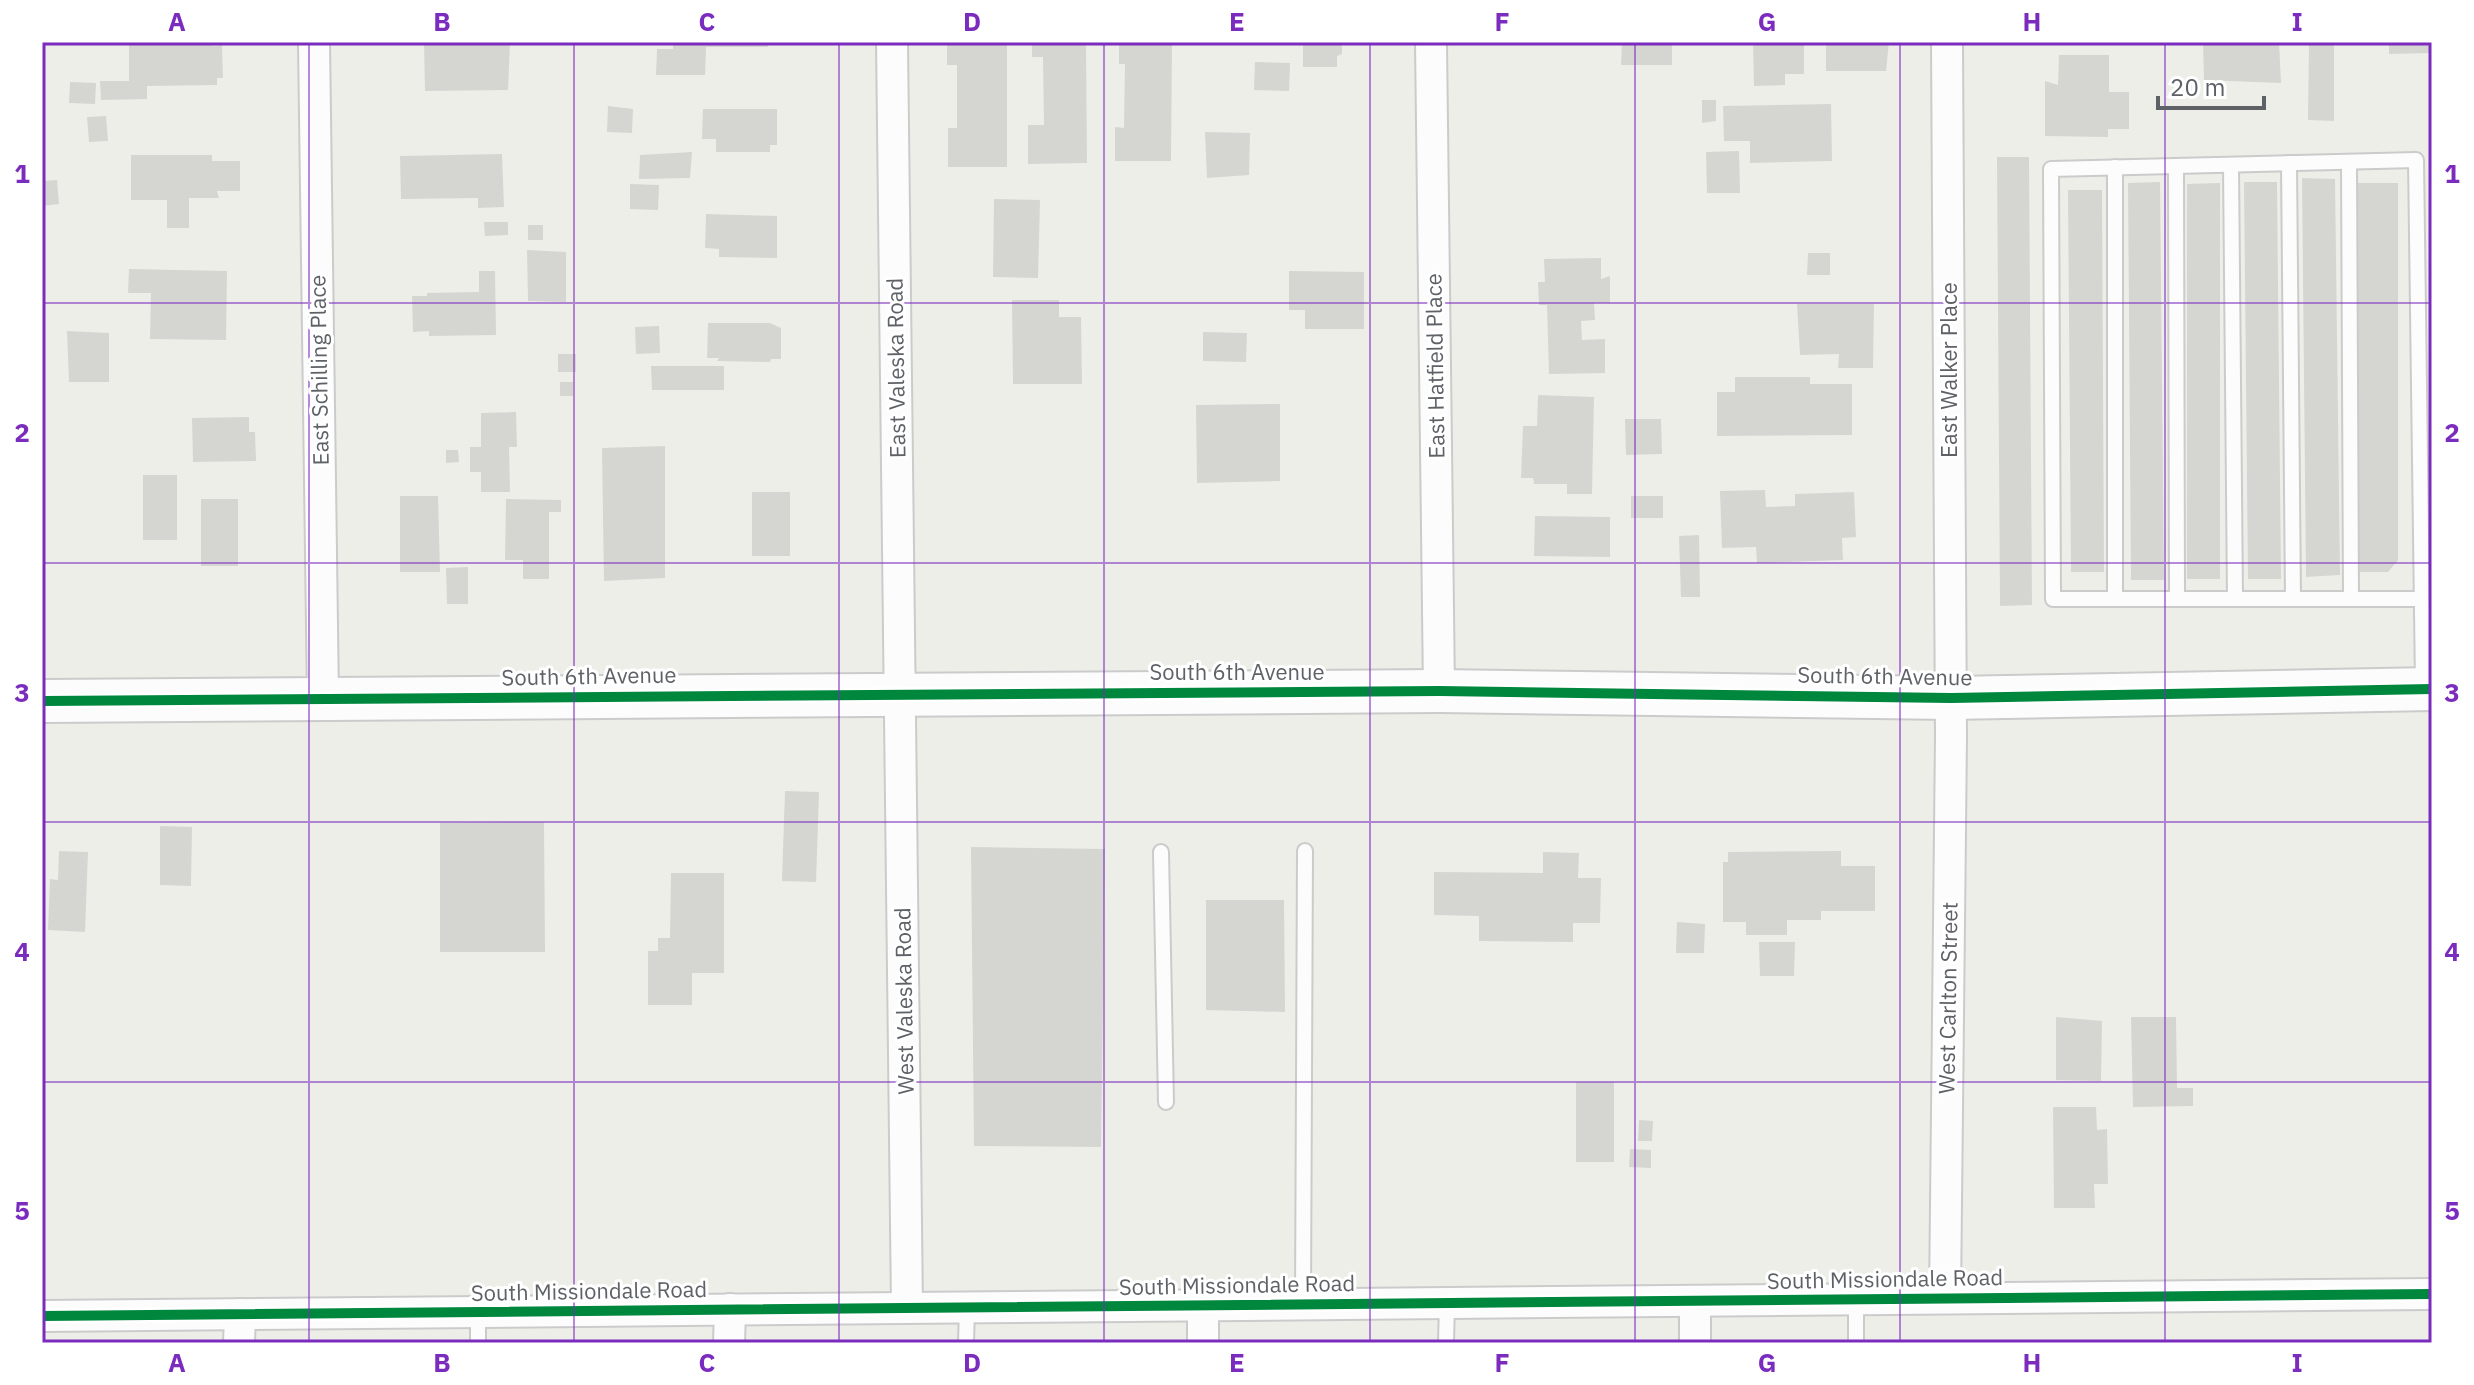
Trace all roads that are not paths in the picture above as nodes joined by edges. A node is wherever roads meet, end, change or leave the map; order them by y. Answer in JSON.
{"nodes":[{"id":1,"x":314,"y":42,"type":"edge"},
{"id":2,"x":892,"y":42,"type":"edge"},
{"id":3,"x":1431,"y":42,"type":"edge"},
{"id":4,"x":1947,"y":42,"type":"edge"},
{"id":5,"x":2349,"y":162,"type":"junction"},
{"id":6,"x":2289,"y":163,"type":"junction"},
{"id":7,"x":2231,"y":165,"type":"junction"},
{"id":8,"x":2176,"y":166,"type":"junction"},
{"id":9,"x":2115,"y":167,"type":"junction"},
{"id":10,"x":2115,"y":599,"type":"junction"},
{"id":11,"x":2177,"y":599,"type":"junction"},
{"id":12,"x":2235,"y":599,"type":"junction"},
{"id":13,"x":2293,"y":599,"type":"junction"},
{"id":14,"x":2351,"y":599,"type":"junction"},
{"id":15,"x":2421,"y":599,"type":"junction"},
{"id":16,"x":2428,"y":689,"type":"edge"},
{"id":17,"x":1439,"y":691,"type":"junction"},
{"id":18,"x":900,"y":694,"type":"junction"},
{"id":19,"x":1951,"y":698,"type":"junction"},
{"id":20,"x":323,"y":699,"type":"junction"},
{"id":21,"x":42,"y":701,"type":"edge"},
{"id":22,"x":1305,"y":851,"type":"dead end"},
{"id":23,"x":1161,"y":852,"type":"dead end"},
{"id":24,"x":1166,"y":1102,"type":"dead end"},
{"id":25,"x":2432,"y":1294,"type":"edge"},
{"id":26,"x":1945,"y":1298,"type":"junction"},
{"id":27,"x":1856,"y":1299,"type":"junction"},
{"id":28,"x":1695,"y":1301,"type":"junction"},
{"id":29,"x":1447,"y":1303,"type":"junction"},
{"id":30,"x":1303,"y":1304,"type":"junction"},
{"id":31,"x":1203,"y":1305,"type":"junction"},
{"id":32,"x":967,"y":1307,"type":"junction"},
{"id":33,"x":907,"y":1308,"type":"junction"},
{"id":34,"x":730,"y":1309,"type":"junction"},
{"id":35,"x":478,"y":1312,"type":"junction"},
{"id":36,"x":42,"y":1316,"type":"edge"},
{"id":37,"x":240,"y":1328,"type":"edge"},
{"id":38,"x":478,"y":1343,"type":"edge"},
{"id":39,"x":729,"y":1343,"type":"edge"},
{"id":40,"x":966,"y":1343,"type":"edge"},
{"id":41,"x":1203,"y":1343,"type":"edge"},
{"id":42,"x":1446,"y":1343,"type":"edge"},
{"id":43,"x":1695,"y":1343,"type":"edge"},
{"id":44,"x":1856,"y":1343,"type":"edge"}],
"edges":[{"from":1,"to":20,"type":"street","name":"East Schilling Place"},
{"from":2,"to":18,"type":"street","name":"East Valeska Road"},
{"from":3,"to":17,"type":"street","name":"East Hatfield Place"},
{"from":4,"to":19,"type":"street","name":"East Walker Place"},
{"from":5,"to":6,"type":"lane"},
{"from":5,"to":14,"type":"lane"},
{"from":5,"to":15,"type":"lane"},
{"from":6,"to":7,"type":"lane"},
{"from":6,"to":13,"type":"lane"},
{"from":7,"to":8,"type":"lane"},
{"from":7,"to":12,"type":"lane"},
{"from":8,"to":9,"type":"lane"},
{"from":8,"to":11,"type":"lane"},
{"from":9,"to":10,"type":"lane"},
{"from":9,"to":10,"type":"lane"},
{"from":10,"to":11,"type":"lane"},
{"from":11,"to":12,"type":"lane"},
{"from":12,"to":13,"type":"lane"},
{"from":13,"to":14,"type":"lane"},
{"from":14,"to":15,"type":"lane"},
{"from":15,"to":16,"type":"lane"},
{"from":16,"to":19,"type":"street","name":"South 6th Avenue"},
{"from":17,"to":18,"type":"street","name":"South 6th Avenue"},
{"from":17,"to":19,"type":"street","name":"South 6th Avenue"},
{"from":18,"to":20,"type":"street","name":"South 6th Avenue"},
{"from":18,"to":33,"type":"street","name":"West Valeska Road"},
{"from":19,"to":26,"type":"street","name":"West Carlton Street"},
{"from":20,"to":21,"type":"street","name":"South 6th Avenue"},
{"from":22,"to":30,"type":"lane"},
{"from":23,"to":24,"type":"lane"},
{"from":25,"to":26,"type":"street","name":"South Missiondale Road"},
{"from":26,"to":27,"type":"street","name":"South Missiondale Road"},
{"from":27,"to":28,"type":"street","name":"South Missiondale Road"},
{"from":27,"to":44,"type":"lane"},
{"from":28,"to":29,"type":"street","name":"South Missiondale Road"},
{"from":28,"to":43,"type":"street"},
{"from":29,"to":30,"type":"street","name":"South Missiondale Road"},
{"from":29,"to":42,"type":"lane"},
{"from":30,"to":31,"type":"street","name":"South Missiondale Road"},
{"from":31,"to":32,"type":"street","name":"South Missiondale Road"},
{"from":31,"to":41,"type":"street"},
{"from":32,"to":33,"type":"street","name":"South Missiondale Road"},
{"from":32,"to":40,"type":"lane"},
{"from":33,"to":34,"type":"street","name":"South Missiondale Road"},
{"from":34,"to":35,"type":"street","name":"South Missiondale Road"},
{"from":34,"to":39,"type":"street"},
{"from":35,"to":37,"type":"street","name":"South Missiondale Road"},
{"from":35,"to":38,"type":"lane"},
{"from":36,"to":37,"type":"street","name":"South Missiondale Road"}]}
